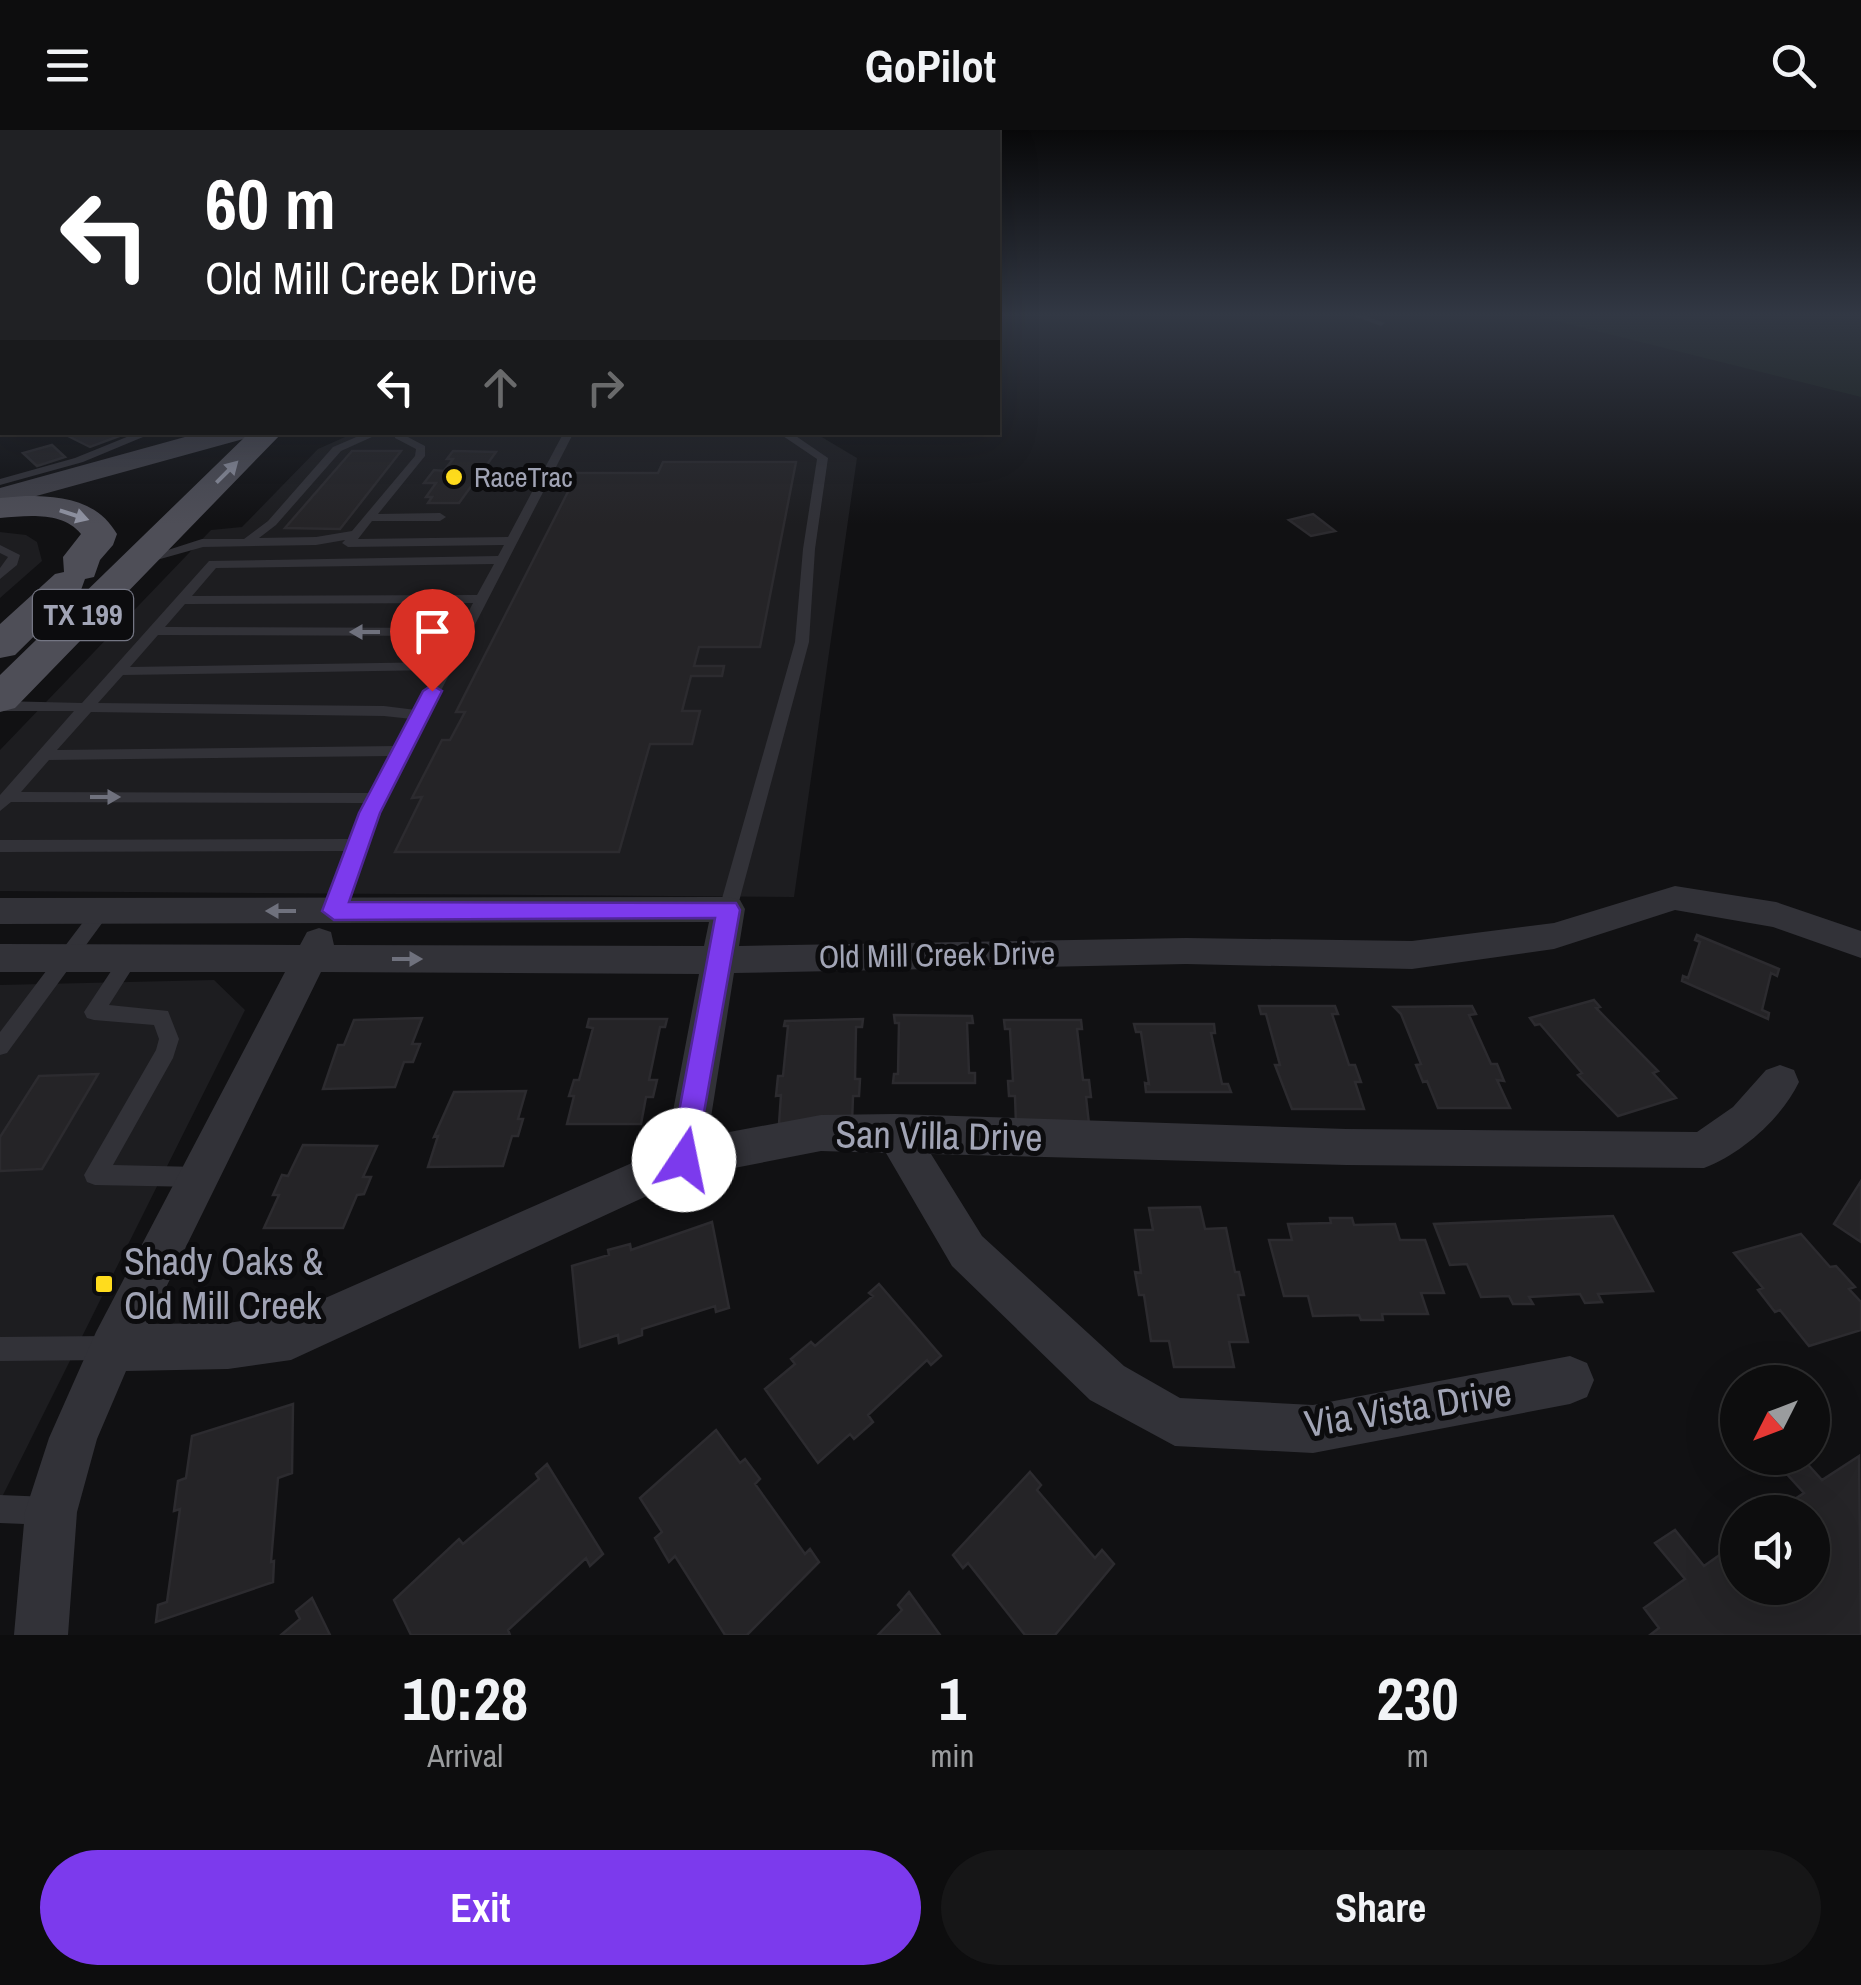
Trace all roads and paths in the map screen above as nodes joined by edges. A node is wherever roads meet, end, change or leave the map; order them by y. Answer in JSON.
{"nodes":[{"id":1,"x":142,"y":435,"type":"edge"},
{"id":2,"x":225,"y":435,"type":"edge"},
{"id":3,"x":230,"y":435,"type":"edge"},
{"id":4,"x":266,"y":435,"type":"edge"},
{"id":5,"x":371,"y":435,"type":"edge"},
{"id":6,"x":400,"y":435,"type":"edge"},
{"id":7,"x":567,"y":435,"type":"edge"},
{"id":8,"x":787,"y":435,"type":"edge"},
{"id":9,"x":0,"y":482,"type":"edge"},
{"id":10,"x":0,"y":498,"type":"edge"},
{"id":11,"x":0,"y":508,"type":"edge"},
{"id":12,"x":440,"y":517,"type":"dead end"},
{"id":13,"x":371,"y":518,"type":"junction"},
{"id":14,"x":189,"y":533,"type":"junction"},
{"id":15,"x":353,"y":539,"type":"junction"},
{"id":16,"x":248,"y":541,"type":"junction"},
{"id":17,"x":510,"y":541,"type":"junction"},
{"id":18,"x":0,"y":549,"type":"edge"},
{"id":19,"x":499,"y":560,"type":"junction"},
{"id":20,"x":330,"y":563,"type":"junction"},
{"id":21,"x":81,"y":569,"type":"junction"},
{"id":22,"x":0,"y":575,"type":"edge"},
{"id":23,"x":480,"y":599,"type":"junction"},
{"id":24,"x":181,"y":600,"type":"junction"},
{"id":25,"x":17,"y":625,"type":"edge"},
{"id":26,"x":154,"y":632,"type":"junction"},
{"id":27,"x":462,"y":632,"type":"junction"},
{"id":28,"x":445,"y":666,"type":"junction"},
{"id":29,"x":118,"y":671,"type":"junction"},
{"id":30,"x":0,"y":702,"type":"edge"},
{"id":31,"x":87,"y":707,"type":"junction"},
{"id":32,"x":420,"y":715,"type":"junction"},
{"id":33,"x":402,"y":751,"type":"junction"},
{"id":34,"x":44,"y":756,"type":"junction"},
{"id":35,"x":377,"y":798,"type":"junction"},
{"id":36,"x":4,"y":801,"type":"edge"},
{"id":37,"x":358,"y":845,"type":"junction"},
{"id":38,"x":0,"y":846,"type":"edge"},
{"id":39,"x":102,"y":910,"type":"junction"},
{"id":40,"x":728,"y":910,"type":"junction"},
{"id":41,"x":0,"y":911,"type":"edge"},
{"id":42,"x":334,"y":911,"type":"junction"},
{"id":43,"x":1861,"y":945,"type":"edge"},
{"id":44,"x":0,"y":958,"type":"edge"},
{"id":45,"x":67,"y":958,"type":"junction"},
{"id":46,"x":130,"y":958,"type":"junction"},
{"id":47,"x":310,"y":958,"type":"junction"},
{"id":48,"x":722,"y":960,"type":"junction"},
{"id":49,"x":0,"y":1047,"type":"edge"},
{"id":50,"x":1780,"y":1082,"type":"dead end"},
{"id":51,"x":894,"y":1132,"type":"junction"},
{"id":52,"x":684,"y":1160,"type":"junction"},
{"id":53,"x":199,"y":1177,"type":"junction"},
{"id":54,"x":112,"y":1348,"type":"junction"},
{"id":55,"x":0,"y":1349,"type":"edge"},
{"id":56,"x":1570,"y":1380,"type":"dead end"},
{"id":57,"x":0,"y":1509,"type":"edge"},
{"id":58,"x":51,"y":1512,"type":"junction"},
{"id":59,"x":39,"y":1634,"type":"edge"}],
"edges":[{"from":1,"to":9,"type":"lane"},
{"from":2,"to":10,"type":"street"},
{"from":3,"to":21,"type":"main road","number":"TX 199"},
{"from":14,"to":4,"type":"main road","number":"TX 199","one_way":true},
{"from":5,"to":16,"type":"lane"},
{"from":6,"to":13,"type":"lane"},
{"from":7,"to":17,"type":"lane"},
{"from":8,"to":40,"type":"lane"},
{"from":11,"to":21,"type":"main road","one_way":true},
{"from":12,"to":13,"type":"lane"},
{"from":13,"to":15,"type":"lane"},
{"from":14,"to":16,"type":"lane"},
{"from":14,"to":30,"type":"main road","number":"TX 199"},
{"from":15,"to":16,"type":"lane"},
{"from":15,"to":17,"type":"lane"},
{"from":15,"to":20,"type":"lane"},
{"from":17,"to":19,"type":"lane"},
{"from":18,"to":22,"type":"lane"},
{"from":19,"to":20,"type":"lane"},
{"from":19,"to":23,"type":"lane"},
{"from":20,"to":24,"type":"lane"},
{"from":21,"to":25,"type":"main road","number":"TX 199"},
{"from":23,"to":24,"type":"lane"},
{"from":23,"to":27,"type":"lane"},
{"from":24,"to":26,"type":"lane"},
{"from":27,"to":26,"type":"lane","one_way":true},
{"from":26,"to":29,"type":"lane"},
{"from":27,"to":28,"type":"lane"},
{"from":28,"to":29,"type":"lane"},
{"from":28,"to":32,"type":"lane"},
{"from":29,"to":31,"type":"lane"},
{"from":30,"to":31,"type":"lane"},
{"from":31,"to":32,"type":"lane"},
{"from":31,"to":34,"type":"lane"},
{"from":32,"to":33,"type":"lane"},
{"from":33,"to":34,"type":"lane"},
{"from":33,"to":35,"type":"lane"},
{"from":34,"to":36,"type":"lane"},
{"from":36,"to":35,"type":"lane","one_way":true},
{"from":35,"to":37,"type":"lane"},
{"from":37,"to":38,"type":"lane"},
{"from":37,"to":42,"type":"lane"},
{"from":39,"to":41,"type":"street"},
{"from":42,"to":39,"type":"street","one_way":true},
{"from":39,"to":45,"type":"lane"},
{"from":40,"to":42,"type":"street"},
{"from":40,"to":48,"type":"street"},
{"from":42,"to":47,"type":"street"},
{"from":43,"to":48,"type":"street","name":"Old Mill Creek Drive"},
{"from":44,"to":45,"type":"street","name":"Old Mill Creek Drive"},
{"from":45,"to":46,"type":"street","name":"Old Mill Creek Drive"},
{"from":45,"to":49,"type":"lane"},
{"from":46,"to":47,"type":"street","name":"Old Mill Creek Drive"},
{"from":46,"to":53,"type":"lane"},
{"from":47,"to":48,"type":"street","name":"Old Mill Creek Drive","one_way":true},
{"from":47,"to":53,"type":"street"},
{"from":48,"to":52,"type":"street"},
{"from":50,"to":51,"type":"street","name":"San Villa Drive"},
{"from":51,"to":52,"type":"street","name":"San Villa Drive"},
{"from":51,"to":56,"type":"street","name":"Via Vista Drive"},
{"from":52,"to":54,"type":"street","name":"San Villa Drive"},
{"from":53,"to":54,"type":"street"},
{"from":54,"to":55,"type":"lane"},
{"from":54,"to":58,"type":"street"},
{"from":57,"to":58,"type":"lane"},
{"from":58,"to":59,"type":"street"}]}
